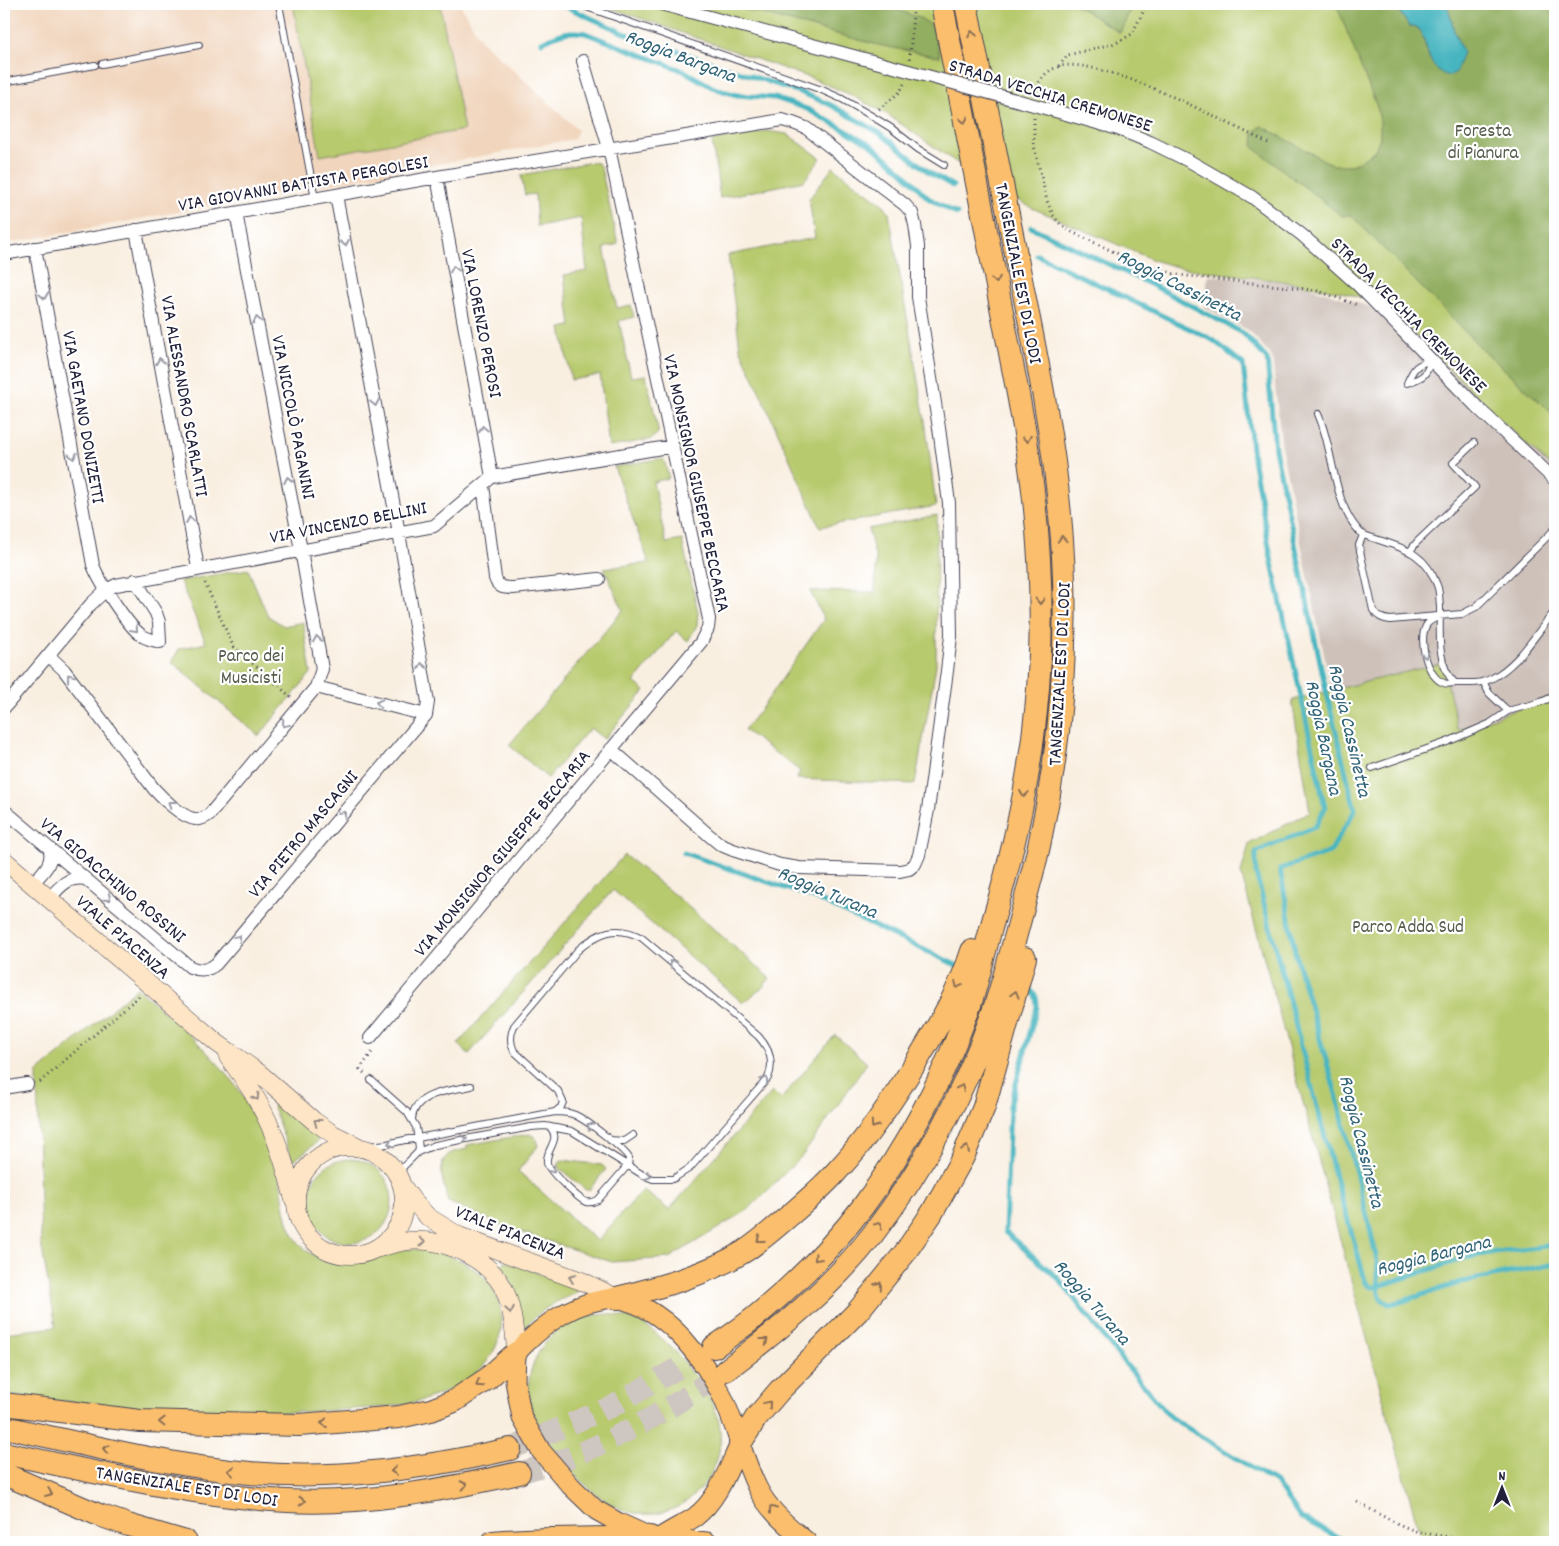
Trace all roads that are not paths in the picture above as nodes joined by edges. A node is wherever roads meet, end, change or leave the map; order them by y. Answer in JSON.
{"nodes":[{"id":1,"x":279,"y":4,"type":"edge"},
{"id":2,"x":578,"y":4,"type":"edge"},
{"id":3,"x":661,"y":4,"type":"edge"},
{"id":4,"x":942,"y":4,"type":"edge"},
{"id":5,"x":966,"y":4,"type":"edge"},
{"id":6,"x":199,"y":45,"type":"dead end"},
{"id":7,"x":583,"y":61,"type":"dead end"},
{"id":8,"x":4,"y":82,"type":"edge"},
{"id":9,"x":609,"y":148,"type":"junction"},
{"id":10,"x":944,"y":165,"type":"dead end"},
{"id":11,"x":437,"y":177,"type":"junction"},
{"id":12,"x":336,"y":195,"type":"junction"},
{"id":13,"x":315,"y":199,"type":"junction"},
{"id":14,"x":236,"y":213,"type":"junction"},
{"id":15,"x":136,"y":230,"type":"junction"},
{"id":16,"x":35,"y":248,"type":"junction"},
{"id":17,"x":4,"y":254,"type":"edge"},
{"id":18,"x":1318,"y":414,"type":"dead end"},
{"id":19,"x":1474,"y":443,"type":"dead end"},
{"id":20,"x":673,"y":446,"type":"junction"},
{"id":21,"x":1555,"y":480,"type":"edge"},
{"id":22,"x":487,"y":481,"type":"junction"},
{"id":23,"x":1555,"y":529,"type":"edge"},
{"id":24,"x":399,"y":533,"type":"junction"},
{"id":25,"x":1363,"y":535,"type":"junction"},
{"id":26,"x":301,"y":550,"type":"junction"},
{"id":27,"x":1410,"y":551,"type":"junction"},
{"id":28,"x":198,"y":568,"type":"junction"},
{"id":29,"x":599,"y":579,"type":"dead end"},
{"id":30,"x":135,"y":580,"type":"junction"},
{"id":31,"x":106,"y":590,"type":"junction"},
{"id":32,"x":1555,"y":611,"type":"edge"},
{"id":33,"x":1440,"y":616,"type":"junction"},
{"id":34,"x":48,"y":655,"type":"junction"},
{"id":35,"x":1455,"y":683,"type":"junction"},
{"id":36,"x":1484,"y":683,"type":"junction"},
{"id":37,"x":316,"y":687,"type":"junction"},
{"id":38,"x":1555,"y":696,"type":"edge"},
{"id":39,"x":4,"y":708,"type":"edge"},
{"id":40,"x":1508,"y":711,"type":"junction"},
{"id":41,"x":426,"y":714,"type":"junction"},
{"id":42,"x":611,"y":749,"type":"junction"},
{"id":43,"x":1372,"y":768,"type":"dead end"},
{"id":44,"x":4,"y":810,"type":"edge"},
{"id":45,"x":1040,"y":842,"type":"junction"},
{"id":46,"x":49,"y":848,"type":"junction"},
{"id":47,"x":4,"y":860,"type":"edge"},
{"id":48,"x":1011,"y":861,"type":"junction"},
{"id":49,"x":86,"y":879,"type":"junction"},
{"id":50,"x":32,"y":884,"type":"junction"},
{"id":51,"x":49,"y":899,"type":"junction"},
{"id":52,"x":203,"y":970,"type":"joint"},
{"id":53,"x":370,"y":1038,"type":"road end"},
{"id":54,"x":217,"y":1043,"type":"junction"},
{"id":55,"x":371,"y":1080,"type":"road end"},
{"id":56,"x":27,"y":1084,"type":"road end"},
{"id":57,"x":471,"y":1086,"type":"dead end"},
{"id":58,"x":4,"y":1088,"type":"edge"},
{"id":59,"x":555,"y":1112,"type":"junction"},
{"id":60,"x":412,"y":1119,"type":"junction"},
{"id":61,"x":416,"y":1127,"type":"junction"},
{"id":62,"x":550,"y":1127,"type":"junction"},
{"id":63,"x":633,"y":1135,"type":"dead end"},
{"id":64,"x":418,"y":1138,"type":"junction"},
{"id":65,"x":407,"y":1140,"type":"junction"},
{"id":66,"x":610,"y":1140,"type":"junction"},
{"id":67,"x":359,"y":1147,"type":"junction"},
{"id":68,"x":418,"y":1152,"type":"junction"},
{"id":69,"x":628,"y":1165,"type":"junction"},
{"id":70,"x":401,"y":1183,"type":"junction"},
{"id":71,"x":297,"y":1210,"type":"junction"},
{"id":72,"x":374,"y":1250,"type":"junction"},
{"id":73,"x":617,"y":1298,"type":"junction"},
{"id":74,"x":714,"y":1347,"type":"tunnel mouth"},
{"id":75,"x":516,"y":1353,"type":"junction"},
{"id":76,"x":726,"y":1370,"type":"tunnel mouth"},
{"id":77,"x":4,"y":1404,"type":"edge"},
{"id":78,"x":4,"y":1427,"type":"edge"},
{"id":79,"x":740,"y":1444,"type":"junction"},
{"id":80,"x":510,"y":1449,"type":"tunnel mouth"},
{"id":81,"x":4,"y":1453,"type":"edge"},
{"id":82,"x":519,"y":1473,"type":"tunnel mouth"},
{"id":83,"x":4,"y":1474,"type":"edge"},
{"id":84,"x":656,"y":1537,"type":"junction"},
{"id":85,"x":186,"y":1542,"type":"edge"},
{"id":86,"x":493,"y":1542,"type":"edge"},
{"id":87,"x":707,"y":1542,"type":"edge"},
{"id":88,"x":807,"y":1542,"type":"edge"}],
"edges":[{"from":1,"to":13,"type":"lane"},
{"from":2,"to":10,"type":"lane"},
{"from":3,"to":21,"type":"street","name":"STRADA VECCHIA CREMONESE","bridge":true},
{"from":4,"to":48,"type":"highway","name":"TANGENZIALE EST DI LODI","one_way":true},
{"from":45,"to":5,"type":"highway","name":"TANGENZIALE EST DI LODI","one_way":true},
{"from":6,"to":8,"type":"lane"},
{"from":7,"to":9,"type":"street","name":"VIA MONSIGNOR GIUSEPPE BECCARIA"},
{"from":9,"to":11,"type":"street","name":"VIA GIOVANNI BATTISTA PERGOLESI"},
{"from":9,"to":20,"type":"street","name":"VIA MONSIGNOR GIUSEPPE BECCARIA"},
{"from":9,"to":42,"type":"street","name":"VIA GIOVANNI BATTISTA PERGOLESI"},
{"from":11,"to":12,"type":"street","name":"VIA GIOVANNI BATTISTA PERGOLESI"},
{"from":22,"to":11,"type":"street","name":"VIA LORENZO PEROSI","one_way":true},
{"from":12,"to":13,"type":"street","name":"VIA GIOVANNI BATTISTA PERGOLESI"},
{"from":12,"to":24,"type":"street","one_way":true},
{"from":13,"to":14,"type":"street","name":"VIA GIOVANNI BATTISTA PERGOLESI"},
{"from":14,"to":15,"type":"street","name":"VIA GIOVANNI BATTISTA PERGOLESI"},
{"from":26,"to":14,"type":"street","name":"VIA NICCOLÒ PAGANINI","one_way":true},
{"from":15,"to":16,"type":"street","name":"VIA GIOVANNI BATTISTA PERGOLESI"},
{"from":28,"to":15,"type":"street","name":"VIA ALESSANDRO SCARLATTI","one_way":true},
{"from":16,"to":17,"type":"street","name":"VIA GIOVANNI BATTISTA PERGOLESI"},
{"from":16,"to":31,"type":"street","name":"VIA GAETANO DONIZETTI","one_way":true},
{"from":18,"to":25,"type":"lane"},
{"from":19,"to":27,"type":"lane"},
{"from":20,"to":22,"type":"street"},
{"from":20,"to":42,"type":"street","name":"VIA MONSIGNOR GIUSEPPE BECCARIA"},
{"from":22,"to":24,"type":"street","name":"VIA VINCENZO BELLINI"},
{"from":22,"to":29,"type":"street","name":"VIA LORENZO PEROSI"},
{"from":23,"to":33,"type":"lane"},
{"from":24,"to":26,"type":"street","name":"VIA VINCENZO BELLINI"},
{"from":41,"to":24,"type":"street","one_way":true},
{"from":25,"to":27,"type":"lane"},
{"from":25,"to":33,"type":"lane"},
{"from":26,"to":28,"type":"street","name":"VIA VINCENZO BELLINI"},
{"from":37,"to":26,"type":"street","name":"VIA NICCOLÒ PAGANINI","one_way":true},
{"from":27,"to":33,"type":"lane"},
{"from":28,"to":30,"type":"street","name":"VIA VINCENZO BELLINI"},
{"from":30,"to":31,"type":"street","name":"VIA VINCENZO BELLINI"},
{"from":31,"to":30,"type":"street","name":"VIA GAETANO DONIZETTI","one_way":true},
{"from":31,"to":34,"type":"street"},
{"from":32,"to":36,"type":"lane"},
{"from":33,"to":35,"type":"lane"},
{"from":33,"to":35,"type":"lane","one_way":true},
{"from":37,"to":34,"type":"street","one_way":true},
{"from":34,"to":39,"type":"street"},
{"from":35,"to":36,"type":"lane"},
{"from":36,"to":40,"type":"lane"},
{"from":41,"to":37,"type":"street","one_way":true},
{"from":38,"to":40,"type":"lane"},
{"from":40,"to":43,"type":"lane"},
{"from":52,"to":41,"type":"street","name":"VIA PIETRO MASCAGNI","one_way":true},
{"from":42,"to":53,"type":"street","name":"VIA MONSIGNOR GIUSEPPE BECCARIA"},
{"from":44,"to":46,"type":"street","name":"VIA GIOACCHINO ROSSINI"},
{"from":76,"to":45,"type":"highway","name":"TANGENZIALE EST DI LODI","one_way":true},
{"from":79,"to":45,"type":"highway","one_way":true},
{"from":46,"to":49,"type":"street","name":"VIA GIOACCHINO ROSSINI"},
{"from":46,"to":50,"type":"street"},
{"from":47,"to":50,"type":"street","name":"VIALE PIACENZA"},
{"from":48,"to":73,"type":"highway","one_way":true},
{"from":48,"to":74,"type":"highway","name":"TANGENZIALE EST DI LODI","one_way":true},
{"from":49,"to":51,"type":"street"},
{"from":49,"to":52,"type":"street","name":"VIA GIOACCHINO ROSSINI","one_way":true},
{"from":50,"to":51,"type":"street","name":"VIALE PIACENZA"},
{"from":51,"to":54,"type":"street","name":"VIALE PIACENZA"},
{"from":67,"to":54,"type":"street","name":"VIALE PIACENZA","one_way":true},
{"from":54,"to":71,"type":"street","name":"VIALE PIACENZA","one_way":true},
{"from":55,"to":60,"type":"lane"},
{"from":56,"to":58,"type":"street"},
{"from":57,"to":60,"type":"lane"},
{"from":59,"to":64,"type":"lane"},
{"from":66,"to":59,"type":"lane","one_way":true},
{"from":69,"to":59,"type":"lane","one_way":true},
{"from":60,"to":61,"type":"lane"},
{"from":61,"to":64,"type":"lane"},
{"from":61,"to":65,"type":"lane"},
{"from":68,"to":62,"type":"lane","one_way":true},
{"from":62,"to":69,"type":"lane"},
{"from":62,"to":69,"type":"lane","one_way":true},
{"from":63,"to":66,"type":"lane"},
{"from":64,"to":65,"type":"lane"},
{"from":64,"to":68,"type":"lane"},
{"from":65,"to":67,"type":"lane","one_way":true},
{"from":66,"to":69,"type":"lane"},
{"from":67,"to":70,"type":"street"},
{"from":67,"to":71,"type":"street"},
{"from":68,"to":70,"type":"lane"},
{"from":70,"to":72,"type":"street"},
{"from":73,"to":70,"type":"street","name":"VIALE PIACENZA","one_way":true},
{"from":71,"to":72,"type":"street"},
{"from":72,"to":75,"type":"street","name":"VIALE PIACENZA","one_way":true},
{"from":73,"to":75,"type":"main road"},
{"from":73,"to":79,"type":"main road"},
{"from":75,"to":77,"type":"highway","one_way":true},
{"from":75,"to":84,"type":"main road"},
{"from":80,"to":78,"type":"highway","name":"TANGENZIALE EST DI LODI","one_way":true},
{"from":79,"to":84,"type":"main road"},
{"from":88,"to":79,"type":"main road","one_way":true},
{"from":81,"to":82,"type":"highway","name":"TANGENZIALE EST DI LODI","one_way":true},
{"from":83,"to":85,"type":"highway","one_way":true},
{"from":84,"to":86,"type":"highway"},
{"from":84,"to":87,"type":"main road"}]}
